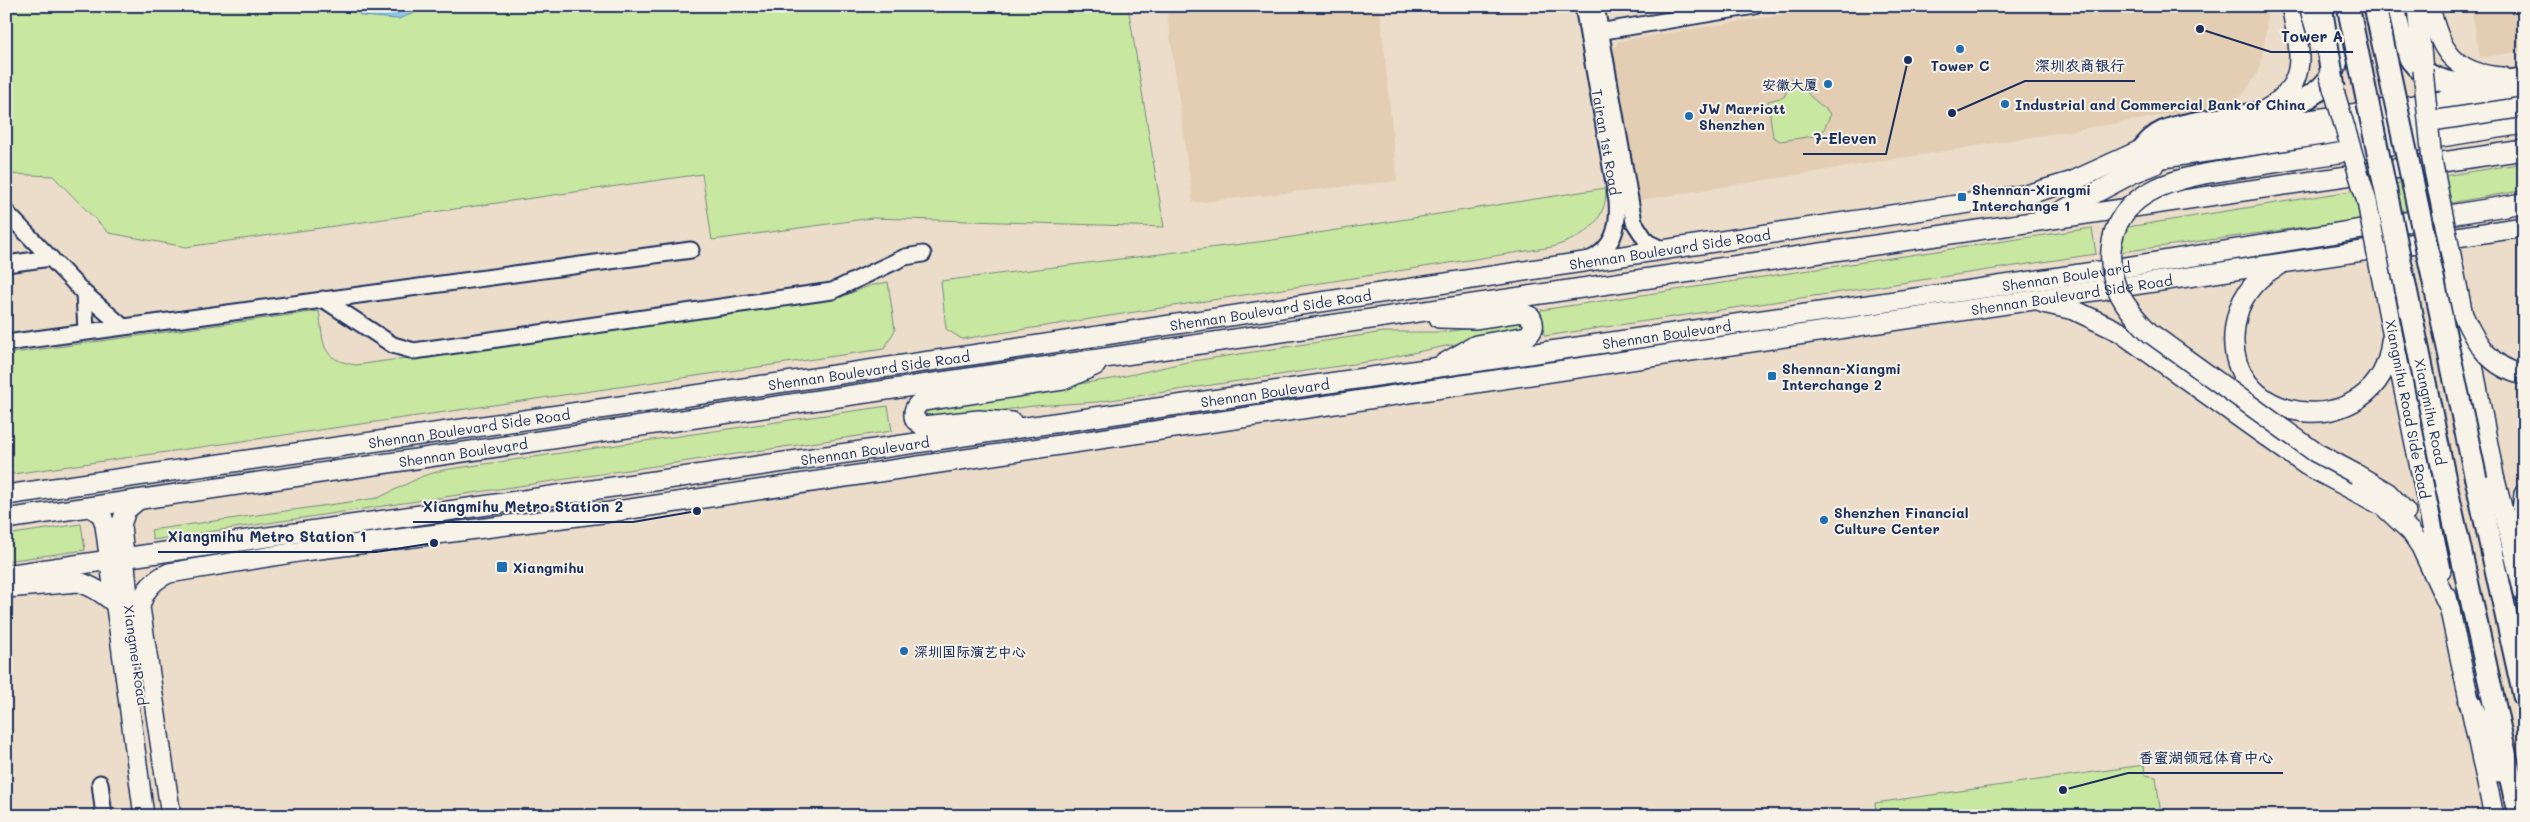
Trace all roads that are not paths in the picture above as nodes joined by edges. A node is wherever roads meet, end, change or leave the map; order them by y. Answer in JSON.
{"nodes":[{"id":1,"x":1583,"y":6,"type":"edge"},
{"id":2,"x":1596,"y":6,"type":"edge"},
{"id":3,"x":1695,"y":6,"type":"edge"},
{"id":4,"x":1755,"y":6,"type":"edge"},
{"id":5,"x":2291,"y":6,"type":"edge"},
{"id":6,"x":2309,"y":6,"type":"edge"},
{"id":7,"x":2321,"y":6,"type":"edge"},
{"id":8,"x":2332,"y":6,"type":"edge"},
{"id":9,"x":2348,"y":6,"type":"edge"},
{"id":10,"x":2374,"y":6,"type":"edge"},
{"id":11,"x":2394,"y":6,"type":"edge"},
{"id":12,"x":2407,"y":6,"type":"edge"},
{"id":13,"x":2417,"y":6,"type":"edge"},
{"id":14,"x":2430,"y":6,"type":"edge"},
{"id":15,"x":1594,"y":28,"type":"junction"},
{"id":16,"x":2423,"y":70,"type":"junction"},
{"id":17,"x":2524,"y":78,"type":"edge"},
{"id":18,"x":2334,"y":88,"type":"junction"},
{"id":19,"x":2524,"y":89,"type":"edge"},
{"id":20,"x":2524,"y":107,"type":"edge"},
{"id":21,"x":2259,"y":113,"type":"junction"},
{"id":22,"x":2524,"y":124,"type":"edge"},
{"id":23,"x":2143,"y":149,"type":"junction"},
{"id":24,"x":2524,"y":150,"type":"edge"},
{"id":25,"x":2194,"y":154,"type":"junction"},
{"id":26,"x":2098,"y":170,"type":"junction"},
{"id":27,"x":2524,"y":203,"type":"edge"},
{"id":28,"x":6,"y":212,"type":"edge"},
{"id":29,"x":2023,"y":224,"type":"junction"},
{"id":30,"x":2524,"y":227,"type":"edge"},
{"id":31,"x":691,"y":250,"type":"dead end"},
{"id":32,"x":1664,"y":250,"type":"junction"},
{"id":33,"x":923,"y":254,"type":"dead end"},
{"id":34,"x":50,"y":258,"type":"junction"},
{"id":35,"x":2294,"y":260,"type":"junction"},
{"id":36,"x":1584,"y":262,"type":"junction"},
{"id":37,"x":6,"y":264,"type":"edge"},
{"id":38,"x":1442,"y":284,"type":"junction"},
{"id":39,"x":84,"y":293,"type":"junction"},
{"id":40,"x":322,"y":299,"type":"junction"},
{"id":41,"x":2003,"y":304,"type":"junction"},
{"id":42,"x":1405,"y":314,"type":"junction"},
{"id":43,"x":2464,"y":315,"type":"junction"},
{"id":44,"x":1348,"y":323,"type":"junction"},
{"id":45,"x":122,"y":326,"type":"junction"},
{"id":46,"x":2391,"y":327,"type":"junction"},
{"id":47,"x":86,"y":331,"type":"junction"},
{"id":48,"x":6,"y":343,"type":"edge"},
{"id":49,"x":1580,"y":346,"type":"junction"},
{"id":50,"x":1716,"y":347,"type":"junction"},
{"id":51,"x":1006,"y":350,"type":"junction"},
{"id":52,"x":1110,"y":358,"type":"junction"},
{"id":53,"x":1430,"y":368,"type":"junction"},
{"id":54,"x":872,"y":370,"type":"junction"},
{"id":55,"x":2400,"y":371,"type":"junction"},
{"id":56,"x":2524,"y":375,"type":"edge"},
{"id":57,"x":808,"y":402,"type":"junction"},
{"id":58,"x":1083,"y":419,"type":"junction"},
{"id":59,"x":1048,"y":424,"type":"junction"},
{"id":60,"x":1012,"y":453,"type":"junction"},
{"id":61,"x":2441,"y":457,"type":"junction"},
{"id":62,"x":2485,"y":477,"type":"junction"},
{"id":63,"x":2352,"y":480,"type":"junction"},
{"id":64,"x":2524,"y":494,"type":"edge"},
{"id":65,"x":6,"y":495,"type":"edge"},
{"id":66,"x":138,"y":500,"type":"junction"},
{"id":67,"x":526,"y":500,"type":"junction"},
{"id":68,"x":91,"y":507,"type":"junction"},
{"id":69,"x":610,"y":512,"type":"junction"},
{"id":70,"x":6,"y":519,"type":"edge"},
{"id":71,"x":2522,"y":521,"type":"edge"},
{"id":72,"x":369,"y":523,"type":"junction"},
{"id":73,"x":304,"y":551,"type":"junction"},
{"id":74,"x":154,"y":554,"type":"junction"},
{"id":75,"x":117,"y":559,"type":"junction"},
{"id":76,"x":226,"y":562,"type":"junction"},
{"id":77,"x":2440,"y":565,"type":"junction"},
{"id":78,"x":6,"y":575,"type":"edge"},
{"id":79,"x":6,"y":588,"type":"edge"},
{"id":80,"x":2523,"y":591,"type":"edge"},
{"id":81,"x":114,"y":602,"type":"junction"},
{"id":82,"x":2450,"y":609,"type":"junction"},
{"id":83,"x":130,"y":617,"type":"junction"},
{"id":84,"x":2524,"y":696,"type":"edge"},
{"id":85,"x":2470,"y":702,"type":"junction"},
{"id":86,"x":100,"y":783,"type":"dead end"},
{"id":87,"x":104,"y":816,"type":"edge"},
{"id":88,"x":144,"y":816,"type":"edge"},
{"id":89,"x":158,"y":816,"type":"edge"},
{"id":90,"x":171,"y":816,"type":"edge"},
{"id":91,"x":2494,"y":816,"type":"edge"},
{"id":92,"x":2518,"y":816,"type":"edge"}],
"edges":[{"from":1,"to":15,"type":"street","name":"Tairan 1st Road"},
{"from":2,"to":15,"type":"street","name":"Tairan 1st Road"},
{"from":3,"to":15,"type":"street"},
{"from":4,"to":15,"type":"street"},
{"from":5,"to":21,"type":"main road"},
{"from":6,"to":18,"type":"main road","name":"Xiangmihu Road Side Road","bridge":true},
{"from":7,"to":18,"type":"highway","bridge":true},
{"from":8,"to":21,"type":"highway"},
{"from":9,"to":61,"type":"highway","name":"Xiangmihu Road","bridge":true},
{"from":10,"to":62,"type":"highway","bridge":true},
{"from":11,"to":17,"type":"highway"},
{"from":12,"to":16,"type":"highway"},
{"from":13,"to":16,"type":"main road"},
{"from":14,"to":17,"type":"main road"},
{"from":15,"to":32,"type":"street","name":"Tairan 1st Road"},
{"from":15,"to":36,"type":"street","name":"Tairan 1st Road"},
{"from":16,"to":43,"type":"main road","bridge":true},
{"from":18,"to":46,"type":"main road","name":"Xiangmihu Road Side Road","bridge":true},
{"from":19,"to":23,"type":"main road","name":"Shennan Boulevard Side Road"},
{"from":20,"to":25,"type":"main road","bridge":true},
{"from":21,"to":23,"type":"highway"},
{"from":22,"to":63,"type":"main road","bridge":true},
{"from":23,"to":26,"type":"main road","name":"Shennan Boulevard Side Road"},
{"from":24,"to":29,"type":"main road","name":"Shennan Boulevard"},
{"from":25,"to":26,"type":"main road"},
{"from":25,"to":29,"type":"main road"},
{"from":26,"to":32,"type":"main road","name":"Shennan Boulevard Side Road"},
{"from":27,"to":49,"type":"main road","name":"Shennan Boulevard"},
{"from":28,"to":34,"type":"street"},
{"from":29,"to":42,"type":"main road","name":"Shennan Boulevard"},
{"from":30,"to":35,"type":"main road","name":"Shennan Boulevard Side Road"},
{"from":31,"to":40,"type":"street"},
{"from":32,"to":36,"type":"main road","name":"Shennan Boulevard Side Road"},
{"from":33,"to":40,"type":"street"},
{"from":34,"to":37,"type":"street"},
{"from":34,"to":39,"type":"street"},
{"from":35,"to":41,"type":"main road","name":"Shennan Boulevard Side Road"},
{"from":35,"to":46,"type":"main road"},
{"from":36,"to":38,"type":"main road","name":"Shennan Boulevard Side Road"},
{"from":38,"to":44,"type":"main road"},
{"from":38,"to":51,"type":"main road","name":"Shennan Boulevard Side Road"},
{"from":39,"to":45,"type":"street"},
{"from":39,"to":47,"type":"street"},
{"from":40,"to":45,"type":"street"},
{"from":41,"to":50,"type":"main road","name":"Shennan Boulevard Side Road"},
{"from":41,"to":63,"type":"main road"},
{"from":42,"to":44,"type":"main road","name":"Shennan Boulevard"},
{"from":42,"to":53,"type":"main road"},
{"from":43,"to":56,"type":"main road","bridge":true},
{"from":43,"to":62,"type":"main road","bridge":true},
{"from":44,"to":52,"type":"main road","name":"Shennan Boulevard"},
{"from":45,"to":47,"type":"street"},
{"from":46,"to":55,"type":"main road","name":"Xiangmihu Road Side Road"},
{"from":47,"to":48,"type":"street"},
{"from":49,"to":50,"type":"main road"},
{"from":49,"to":53,"type":"main road","name":"Shennan Boulevard"},
{"from":50,"to":60,"type":"main road","name":"Shennan Boulevard Side Road"},
{"from":51,"to":52,"type":"main road"},
{"from":51,"to":54,"type":"main road","name":"Shennan Boulevard Side Road"},
{"from":52,"to":57,"type":"main road","name":"Shennan Boulevard"},
{"from":52,"to":59,"type":"main road"},
{"from":53,"to":58,"type":"main road","name":"Shennan Boulevard"},
{"from":54,"to":57,"type":"main road"},
{"from":54,"to":65,"type":"main road","name":"Shennan Boulevard Side Road"},
{"from":55,"to":61,"type":"highway","bridge":true},
{"from":55,"to":77,"type":"main road","name":"Xiangmihu Road Side Road"},
{"from":57,"to":66,"type":"main road","name":"Shennan Boulevard"},
{"from":58,"to":59,"type":"main road","name":"Shennan Boulevard"},
{"from":58,"to":60,"type":"main road"},
{"from":59,"to":67,"type":"main road","name":"Shennan Boulevard"},
{"from":60,"to":69,"type":"main road","name":"Shennan Boulevard Side Road"},
{"from":61,"to":92,"type":"highway","name":"Xiangmihu Road","bridge":true},
{"from":62,"to":80,"type":"main road"},
{"from":62,"to":84,"type":"highway"},
{"from":63,"to":77,"type":"main road"},
{"from":63,"to":82,"type":"main road"},
{"from":64,"to":71,"type":"main road"},
{"from":66,"to":68,"type":"main road","name":"Shennan Boulevard"},
{"from":66,"to":75,"type":"main road","name":"Xiangmei Road"},
{"from":67,"to":69,"type":"main road"},
{"from":67,"to":72,"type":"main road","name":"Shennan Boulevard"},
{"from":68,"to":70,"type":"main road","name":"Shennan Boulevard"},
{"from":68,"to":75,"type":"main road","name":"Xiangmei Road"},
{"from":69,"to":73,"type":"main road","name":"Shennan Boulevard Side Road"},
{"from":71,"to":80,"type":"main road"},
{"from":72,"to":73,"type":"main road"},
{"from":72,"to":74,"type":"main road","name":"Shennan Boulevard"},
{"from":73,"to":76,"type":"main road","name":"Shennan Boulevard Side Road"},
{"from":74,"to":75,"type":"main road","name":"Shennan Boulevard"},
{"from":74,"to":76,"type":"main road"},
{"from":75,"to":78,"type":"main road","name":"Shennan Boulevard"},
{"from":75,"to":81,"type":"main road","name":"Xiangmei Road"},
{"from":75,"to":83,"type":"main road","name":"Xiangmei Road"},
{"from":76,"to":90,"type":"main road"},
{"from":77,"to":82,"type":"main road","name":"Xiangmihu Road Side Road"},
{"from":79,"to":81,"type":"main road"},
{"from":81,"to":83,"type":"main road"},
{"from":81,"to":88,"type":"main road","name":"Xiangmei Road"},
{"from":82,"to":85,"type":"main road","name":"Xiangmihu Road Side Road"},
{"from":83,"to":89,"type":"main road","name":"Xiangmei Road"},
{"from":85,"to":91,"type":"main road","name":"Xiangmihu Road Side Road"},
{"from":85,"to":92,"type":"highway"},
{"from":86,"to":87,"type":"street"}]}
